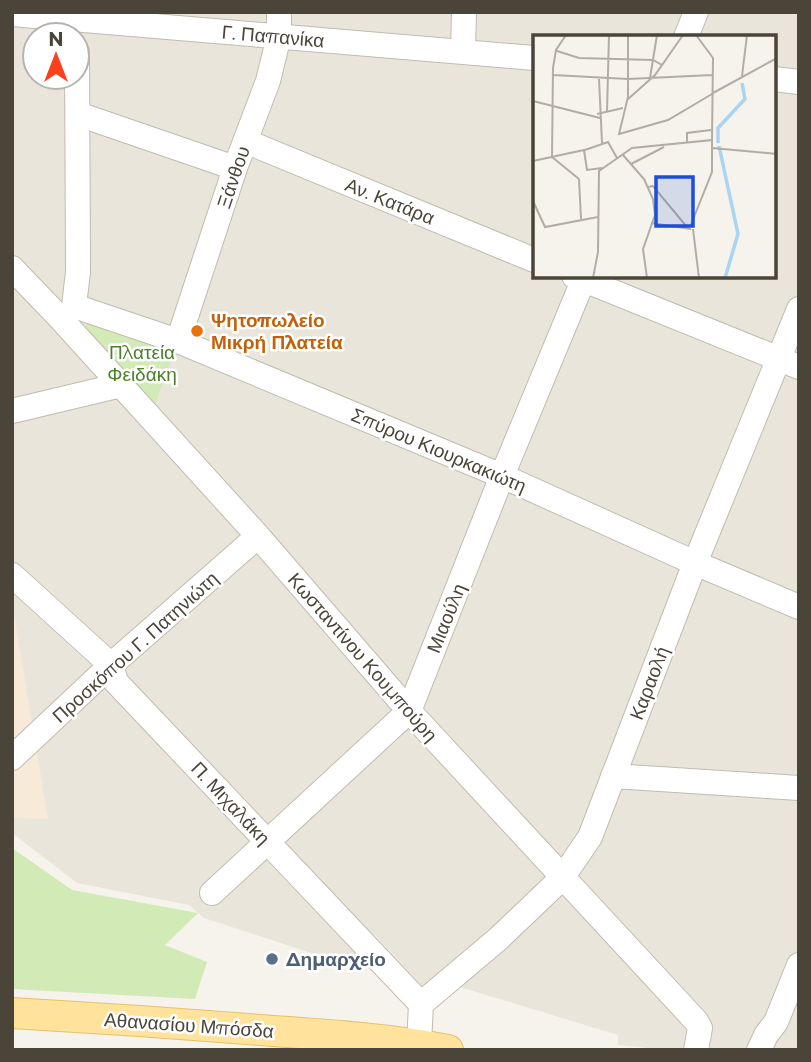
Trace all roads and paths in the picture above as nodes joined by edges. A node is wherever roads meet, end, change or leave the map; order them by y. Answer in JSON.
{"nodes":[{"id":1,"x":464,"y":12,"type":"edge"},
{"id":2,"x":696,"y":12,"type":"edge"},
{"id":3,"x":12,"y":14,"type":"edge"},
{"id":4,"x":69,"y":21,"type":"edge"},
{"id":5,"x":91,"y":22,"type":"edge"},
{"id":6,"x":279,"y":24,"type":"edge"},
{"id":7,"x":687,"y":35,"type":"edge"},
{"id":8,"x":463,"y":52,"type":"junction"},
{"id":9,"x":533,"y":58,"type":"edge"},
{"id":10,"x":776,"y":79,"type":"edge"},
{"id":11,"x":799,"y":82,"type":"edge"},
{"id":12,"x":78,"y":91,"type":"edge"},
{"id":13,"x":78,"y":114,"type":"junction"},
{"id":14,"x":245,"y":141,"type":"junction"},
{"id":15,"x":235,"y":168,"type":"junction"},
{"id":16,"x":533,"y":260,"type":"edge"},
{"id":17,"x":12,"y":268,"type":"edge"},
{"id":18,"x":581,"y":278,"type":"edge"},
{"id":19,"x":799,"y":309,"type":"edge"},
{"id":20,"x":67,"y":312,"type":"junction"},
{"id":21,"x":178,"y":341,"type":"junction"},
{"id":22,"x":788,"y":363,"type":"edge"},
{"id":23,"x":121,"y":385,"type":"junction"},
{"id":24,"x":12,"y":411,"type":"edge"},
{"id":25,"x":502,"y":476,"type":"junction"},
{"id":26,"x":258,"y":536,"type":"junction"},
{"id":27,"x":695,"y":563,"type":"junction"},
{"id":28,"x":12,"y":575,"type":"edge"},
{"id":29,"x":799,"y":607,"type":"edge"},
{"id":30,"x":111,"y":665,"type":"junction"},
{"id":31,"x":409,"y":711,"type":"junction"},
{"id":32,"x":12,"y":758,"type":"edge"},
{"id":33,"x":613,"y":776,"type":"junction"},
{"id":34,"x":799,"y":788,"type":"edge"},
{"id":35,"x":268,"y":842,"type":"junction"},
{"id":36,"x":562,"y":878,"type":"junction"},
{"id":37,"x":212,"y":893,"type":"dead end"},
{"id":38,"x":799,"y":965,"type":"edge"},
{"id":39,"x":421,"y":1004,"type":"junction"},
{"id":40,"x":12,"y":1013,"type":"edge"},
{"id":41,"x":776,"y":1022,"type":"junction"},
{"id":42,"x":419,"y":1044,"type":"junction"},
{"id":43,"x":448,"y":1050,"type":"edge"},
{"id":44,"x":696,"y":1050,"type":"edge"},
{"id":45,"x":760,"y":1050,"type":"edge"},
{"id":46,"x":772,"y":1050,"type":"edge"}],
"edges":[{"from":1,"to":8,"type":"street"},
{"from":2,"to":7,"type":"street"},
{"from":3,"to":4,"type":"street","name":"Γ. Παπανίκα"},
{"from":5,"to":6,"type":"street","name":"Γ. Παπανίκα"},
{"from":6,"to":8,"type":"street","name":"Γ. Παπανίκα"},
{"from":6,"to":14,"type":"street","name":"Ξάνθου"},
{"from":8,"to":9,"type":"street","name":"Γ. Παπανίκα"},
{"from":10,"to":11,"type":"street"},
{"from":12,"to":13,"type":"street"},
{"from":13,"to":15,"type":"street"},
{"from":13,"to":20,"type":"street"},
{"from":14,"to":15,"type":"street","name":"Ξάνθου"},
{"from":14,"to":16,"type":"street","name":"Αν. Κατάρα"},
{"from":15,"to":21,"type":"street","name":"Ξάνθου"},
{"from":17,"to":20,"type":"street","name":"Κωσταντίνου Κουμπούρη"},
{"from":18,"to":22,"type":"street"},
{"from":18,"to":25,"type":"street","name":"Μιαούλη"},
{"from":19,"to":22,"type":"street","name":"Καραολή"},
{"from":20,"to":21,"type":"street","name":"Σπύρου Κιουρκακιώτη"},
{"from":20,"to":23,"type":"street","name":"Κωσταντίνου Κουμπούρη"},
{"from":21,"to":25,"type":"street","name":"Σπύρου Κιουρκακιώτη"},
{"from":22,"to":27,"type":"street","name":"Καραολή"},
{"from":23,"to":24,"type":"street"},
{"from":23,"to":26,"type":"street","name":"Κωσταντίνου Κουμπούρη"},
{"from":25,"to":27,"type":"street","name":"Σπύρου Κιουρκακιώτη"},
{"from":25,"to":31,"type":"street","name":"Μιαούλη"},
{"from":26,"to":30,"type":"street","name":"Προσκόπου Γ. Πατηνιώτη"},
{"from":26,"to":31,"type":"street","name":"Κωσταντίνου Κουμπούρη"},
{"from":27,"to":29,"type":"street","name":"Σπύρου Κιουρκακιώτη"},
{"from":27,"to":33,"type":"street","name":"Καραολή"},
{"from":28,"to":30,"type":"street","name":"Π. Μιχαλάκη"},
{"from":30,"to":32,"type":"street","name":"Προσκόπου Γ. Πατηνιώτη"},
{"from":30,"to":35,"type":"street","name":"Π. Μιχαλάκη"},
{"from":31,"to":35,"type":"street","name":"Μιαούλη"},
{"from":31,"to":36,"type":"street","name":"Κωσταντίνου Κουμπούρη"},
{"from":33,"to":34,"type":"street"},
{"from":33,"to":36,"type":"street","name":"Καραολή"},
{"from":35,"to":37,"type":"street","name":"Μιαούλη"},
{"from":35,"to":39,"type":"street","name":"Π. Μιχαλάκη"},
{"from":36,"to":39,"type":"street","name":"Καραολή"},
{"from":36,"to":44,"type":"street","name":"Κωσταντίνου Κουμπούρη"},
{"from":38,"to":41,"type":"street"},
{"from":39,"to":42,"type":"street"},
{"from":40,"to":42,"type":"main road","name":"Αθανασίου Μπόσδα"},
{"from":41,"to":45,"type":"street"},
{"from":41,"to":46,"type":"street"},
{"from":42,"to":43,"type":"main road","name":"Αθανασίου Μπόσδα"}]}
